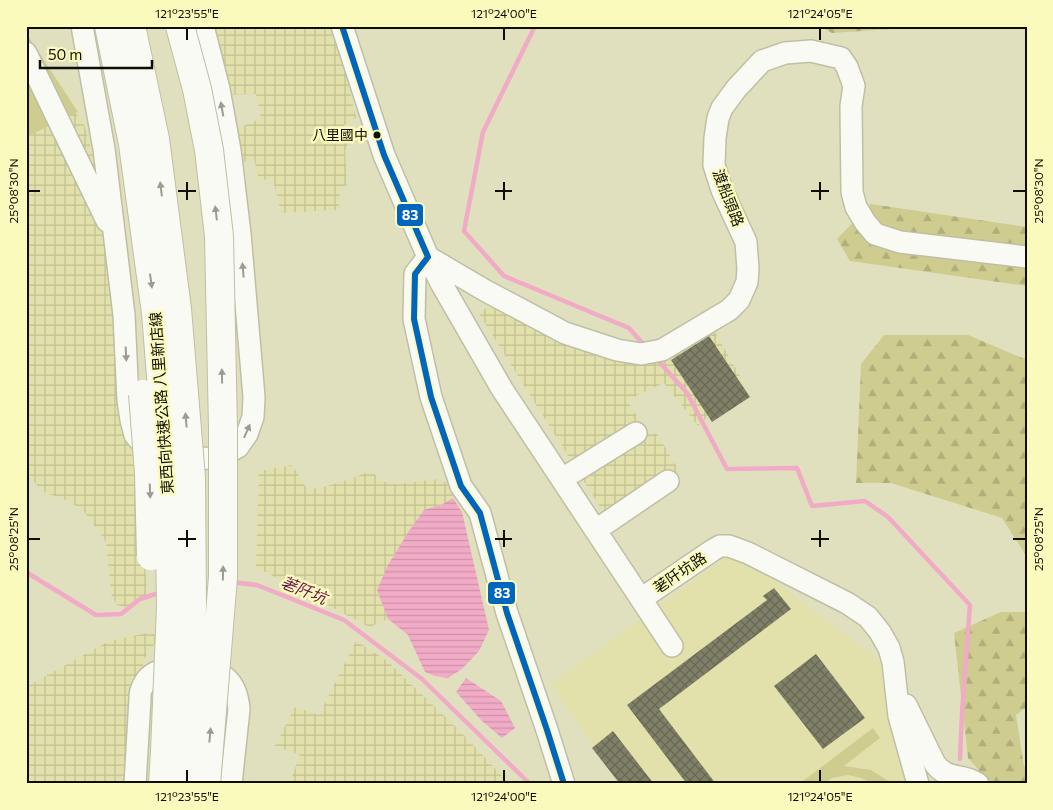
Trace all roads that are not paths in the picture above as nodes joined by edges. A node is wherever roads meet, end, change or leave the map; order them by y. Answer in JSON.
{"nodes":[{"id":1,"x":82,"y":26,"type":"edge"},
{"id":2,"x":94,"y":26,"type":"edge"},
{"id":3,"x":109,"y":26,"type":"edge"},
{"id":4,"x":132,"y":26,"type":"edge"},
{"id":5,"x":180,"y":26,"type":"edge"},
{"id":6,"x":204,"y":26,"type":"edge"},
{"id":7,"x":342,"y":26,"type":"edge"},
{"id":8,"x":26,"y":53,"type":"edge"},
{"id":9,"x":114,"y":237,"type":"junction"},
{"id":10,"x":428,"y":257,"type":"junction"},
{"id":11,"x":1027,"y":257,"type":"edge"},
{"id":12,"x":636,"y":433,"type":"dead end"},
{"id":13,"x":179,"y":459,"type":"junction"},
{"id":14,"x":562,"y":479,"type":"junction"},
{"id":15,"x":668,"y":481,"type":"dead end"},
{"id":16,"x":596,"y":530,"type":"junction"},
{"id":17,"x":641,"y":599,"type":"junction"},
{"id":18,"x":672,"y":646,"type":"dead end"},
{"id":19,"x":180,"y":670,"type":"junction"},
{"id":20,"x":895,"y":682,"type":"junction"},
{"id":21,"x":136,"y":784,"type":"edge"},
{"id":22,"x":147,"y":784,"type":"edge"},
{"id":23,"x":162,"y":784,"type":"edge"},
{"id":24,"x":186,"y":784,"type":"edge"},
{"id":25,"x":206,"y":784,"type":"edge"},
{"id":26,"x":231,"y":784,"type":"edge"},
{"id":27,"x":564,"y":784,"type":"edge"},
{"id":28,"x":918,"y":784,"type":"edge"},
{"id":29,"x":978,"y":784,"type":"edge"}],
"edges":[{"from":1,"to":9,"type":"street"},
{"from":2,"to":22,"type":"highway","one_way":true,"bridge":true},
{"from":3,"to":23,"type":"highway","name":"東西向快速公路 八里新店線","one_way":true,"bridge":true},
{"from":24,"to":4,"type":"highway","name":"東西向快速公路 八里新店線","one_way":true,"bridge":true},
{"from":25,"to":5,"type":"highway","one_way":true,"bridge":true},
{"from":13,"to":6,"type":"street","one_way":true},
{"from":7,"to":10,"type":"street","name":"荖阡坑路"},
{"from":8,"to":9,"type":"street"},
{"from":9,"to":13,"type":"street","one_way":true},
{"from":10,"to":11,"type":"street","name":"渡船頭路"},
{"from":10,"to":14,"type":"street","name":"荖阡坑路"},
{"from":10,"to":27,"type":"street"},
{"from":12,"to":14,"type":"street"},
{"from":13,"to":19,"type":"street"},
{"from":14,"to":16,"type":"street","name":"荖阡坑路"},
{"from":15,"to":16,"type":"street"},
{"from":16,"to":17,"type":"street","name":"荖阡坑路"},
{"from":17,"to":18,"type":"street"},
{"from":17,"to":20,"type":"street","name":"荖阡坑路"},
{"from":19,"to":21,"type":"street"},
{"from":19,"to":26,"type":"street"},
{"from":20,"to":28,"type":"street","name":"荖阡坑路"},
{"from":20,"to":29,"type":"street"}]}
